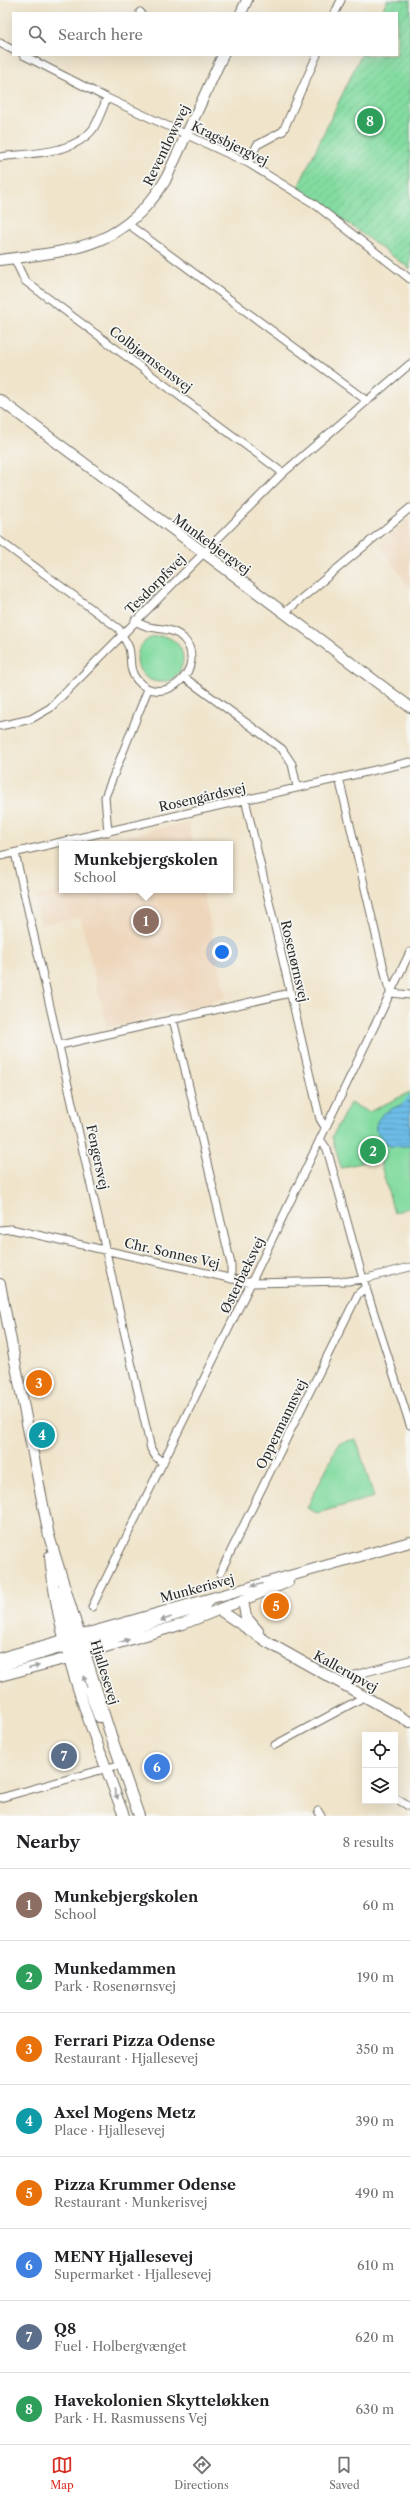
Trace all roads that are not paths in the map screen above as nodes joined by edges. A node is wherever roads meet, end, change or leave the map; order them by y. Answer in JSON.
{"nodes":[{"id":1,"x":247,"y":0,"type":"edge"},
{"id":2,"x":341,"y":0,"type":"edge"},
{"id":3,"x":242,"y":12,"type":"edge"},
{"id":4,"x":335,"y":12,"type":"edge"},
{"id":5,"x":0,"y":43,"type":"edge"},
{"id":6,"x":12,"y":49,"type":"edge"},
{"id":7,"x":25,"y":56,"type":"edge"},
{"id":8,"x":223,"y":56,"type":"edge"},
{"id":9,"x":317,"y":56,"type":"edge"},
{"id":10,"x":107,"y":98,"type":"junction"},
{"id":11,"x":187,"y":134,"type":"junction"},
{"id":12,"x":0,"y":157,"type":"edge"},
{"id":13,"x":248,"y":163,"type":"junction"},
{"id":14,"x":128,"y":224,"type":"junction"},
{"id":15,"x":14,"y":258,"type":"junction"},
{"id":16,"x":0,"y":260,"type":"edge"},
{"id":17,"x":410,"y":279,"type":"edge"},
{"id":18,"x":410,"y":364,"type":"edge"},
{"id":19,"x":0,"y":400,"type":"edge"},
{"id":20,"x":367,"y":401,"type":"junction"},
{"id":21,"x":283,"y":473,"type":"junction"},
{"id":22,"x":410,"y":508,"type":"edge"},
{"id":23,"x":0,"y":542,"type":"edge"},
{"id":24,"x":202,"y":554,"type":"junction"},
{"id":25,"x":284,"y":612,"type":"junction"},
{"id":26,"x":135,"y":620,"type":"junction"},
{"id":27,"x":121,"y":634,"type":"junction"},
{"id":28,"x":185,"y":678,"type":"junction"},
{"id":29,"x":148,"y":689,"type":"junction"},
{"id":30,"x":410,"y":707,"type":"edge"},
{"id":31,"x":0,"y":724,"type":"edge"},
{"id":32,"x":410,"y":762,"type":"edge"},
{"id":33,"x":339,"y":778,"type":"junction"},
{"id":34,"x":297,"y":787,"type":"junction"},
{"id":35,"x":245,"y":799,"type":"junction"},
{"id":36,"x":108,"y":832,"type":"junction"},
{"id":37,"x":68,"y":841,"type":"edge"},
{"id":38,"x":59,"y":843,"type":"edge"},
{"id":39,"x":15,"y":853,"type":"junction"},
{"id":40,"x":0,"y":856,"type":"edge"},
{"id":41,"x":410,"y":952,"type":"edge"},
{"id":42,"x":391,"y":992,"type":"junction"},
{"id":43,"x":290,"y":993,"type":"junction"},
{"id":44,"x":410,"y":995,"type":"edge"},
{"id":45,"x":173,"y":1019,"type":"junction"},
{"id":46,"x":60,"y":1045,"type":"junction"},
{"id":47,"x":325,"y":1127,"type":"junction"},
{"id":48,"x":320,"y":1139,"type":"junction"},
{"id":49,"x":0,"y":1230,"type":"edge"},
{"id":50,"x":106,"y":1250,"type":"junction"},
{"id":51,"x":410,"y":1267,"type":"edge"},
{"id":52,"x":231,"y":1279,"type":"junction"},
{"id":53,"x":252,"y":1283,"type":"junction"},
{"id":54,"x":365,"y":1283,"type":"junction"},
{"id":55,"x":0,"y":1284,"type":"edge"},
{"id":56,"x":410,"y":1425,"type":"edge"},
{"id":57,"x":163,"y":1463,"type":"junction"},
{"id":58,"x":49,"y":1536,"type":"junction"},
{"id":59,"x":410,"y":1542,"type":"edge"},
{"id":60,"x":322,"y":1569,"type":"junction"},
{"id":61,"x":220,"y":1573,"type":"dead end"},
{"id":62,"x":243,"y":1601,"type":"junction"},
{"id":63,"x":92,"y":1607,"type":"dead end"},
{"id":64,"x":221,"y":1611,"type":"junction"},
{"id":65,"x":269,"y":1643,"type":"junction"},
{"id":66,"x":74,"y":1646,"type":"junction"},
{"id":67,"x":0,"y":1658,"type":"edge"},
{"id":68,"x":410,"y":1660,"type":"edge"},
{"id":69,"x":0,"y":1666,"type":"edge"},
{"id":70,"x":0,"y":1676,"type":"edge"},
{"id":71,"x":342,"y":1685,"type":"junction"},
{"id":72,"x":364,"y":1696,"type":"junction"},
{"id":73,"x":410,"y":1722,"type":"edge"},
{"id":74,"x":274,"y":1745,"type":"dead end"},
{"id":75,"x":120,"y":1759,"type":"junction"},
{"id":76,"x":106,"y":1768,"type":"junction"},
{"id":77,"x":0,"y":1798,"type":"edge"},
{"id":78,"x":398,"y":1800,"type":"edge"},
{"id":79,"x":410,"y":1807,"type":"edge"},
{"id":80,"x":124,"y":1816,"type":"edge"},
{"id":81,"x":139,"y":1816,"type":"edge"}],
"edges":[{"from":1,"to":3,"type":"main road"},
{"from":2,"to":4,"type":"street"},
{"from":5,"to":6,"type":"street"},
{"from":7,"to":10,"type":"street","name":"Kragsbjergvej"},
{"from":8,"to":11,"type":"main road","name":"Reventlowsvej"},
{"from":9,"to":13,"type":"street"},
{"from":10,"to":11,"type":"street","name":"Kragsbjergvej"},
{"from":10,"to":12,"type":"street"},
{"from":11,"to":13,"type":"street","name":"Kragsbjergvej"},
{"from":11,"to":14,"type":"main road","name":"Reventlowsvej"},
{"from":13,"to":17,"type":"street","name":"Kragsbjergvej"},
{"from":14,"to":15,"type":"main road","name":"Reventlowsvej"},
{"from":14,"to":20,"type":"street"},
{"from":15,"to":16,"type":"main road","name":"Reventlowsvej"},
{"from":15,"to":21,"type":"street","name":"Colbjørnsensvej"},
{"from":18,"to":20,"type":"street","name":"Tesdorpfsvej"},
{"from":19,"to":24,"type":"main road","name":"Munkebjergvej"},
{"from":20,"to":21,"type":"street","name":"Tesdorpfsvej"},
{"from":21,"to":24,"type":"street","name":"Tesdorpfsvej"},
{"from":22,"to":25,"type":"street"},
{"from":23,"to":27,"type":"street"},
{"from":24,"to":25,"type":"main road","name":"Munkebjergvej"},
{"from":24,"to":26,"type":"street","name":"Tesdorpfsvej"},
{"from":25,"to":30,"type":"main road","name":"Munkebjergvej"},
{"from":26,"to":27,"type":"street","name":"Tesdorpfsvej"},
{"from":26,"to":28,"type":"street"},
{"from":27,"to":29,"type":"street"},
{"from":27,"to":31,"type":"street","name":"Tesdorpfsvej"},
{"from":28,"to":29,"type":"street"},
{"from":28,"to":34,"type":"street"},
{"from":29,"to":36,"type":"street"},
{"from":32,"to":33,"type":"street","name":"Rosengårdsvej"},
{"from":33,"to":34,"type":"street","name":"Rosengårdsvej"},
{"from":33,"to":42,"type":"street"},
{"from":34,"to":35,"type":"street","name":"Rosengårdsvej"},
{"from":35,"to":36,"type":"street","name":"Rosengårdsvej"},
{"from":35,"to":43,"type":"street","name":"Rosenørnsvej"},
{"from":36,"to":37,"type":"street","name":"Rosengårdsvej"},
{"from":38,"to":39,"type":"street","name":"Rosengårdsvej"},
{"from":39,"to":40,"type":"street","name":"Rosengårdsvej"},
{"from":39,"to":46,"type":"street","name":"Fengersvej"},
{"from":41,"to":42,"type":"street","name":"Østerbæksvej"},
{"from":42,"to":44,"type":"street"},
{"from":42,"to":47,"type":"street","name":"Østerbæksvej"},
{"from":43,"to":45,"type":"street"},
{"from":43,"to":47,"type":"street","name":"Rosenørnsvej"},
{"from":45,"to":46,"type":"street"},
{"from":45,"to":52,"type":"street"},
{"from":46,"to":50,"type":"street","name":"Fengersvej"},
{"from":47,"to":48,"type":"street","name":"Østerbæksvej"},
{"from":48,"to":53,"type":"street","name":"Østerbæksvej"},
{"from":48,"to":54,"type":"street"},
{"from":49,"to":50,"type":"street","name":"Chr. Sonnes Vej"},
{"from":50,"to":52,"type":"street","name":"Chr. Sonnes Vej"},
{"from":50,"to":57,"type":"street","name":"Fengersvej"},
{"from":51,"to":54,"type":"street","name":"Chr. Sonnes Vej"},
{"from":52,"to":53,"type":"street","name":"Chr. Sonnes Vej"},
{"from":53,"to":54,"type":"street","name":"Chr. Sonnes Vej"},
{"from":53,"to":57,"type":"street","name":"Østerbæksvej"},
{"from":54,"to":56,"type":"street"},
{"from":54,"to":61,"type":"street","name":"Oppermannsvej"},
{"from":55,"to":58,"type":"main road","name":"Hjallesevej"},
{"from":57,"to":63,"type":"street","name":"Østerbæksvej"},
{"from":58,"to":66,"type":"main road","name":"Hjallesevej"},
{"from":58,"to":66,"type":"main road","name":"Hjallesevej"},
{"from":59,"to":60,"type":"main road","name":"Munkerisvej"},
{"from":60,"to":62,"type":"main road","name":"Munkerisvej"},
{"from":60,"to":66,"type":"main road","name":"Munkerisvej","one_way":true},
{"from":62,"to":64,"type":"main road","name":"Munkerisvej"},
{"from":62,"to":65,"type":"main road","name":"Kallerupvej"},
{"from":64,"to":65,"type":"main road","name":"Kallerupvej"},
{"from":66,"to":64,"type":"main road","name":"Munkerisvej","one_way":true},
{"from":65,"to":71,"type":"main road","name":"Kallerupvej"},
{"from":66,"to":67,"type":"main road"},
{"from":66,"to":69,"type":"main road"},
{"from":70,"to":66,"type":"main road","one_way":true},
{"from":75,"to":66,"type":"main road","name":"Hjallesevej","one_way":true},
{"from":66,"to":76,"type":"main road","name":"Hjallesevej"},
{"from":68,"to":71,"type":"street"},
{"from":71,"to":72,"type":"main road","name":"Kallerupvej"},
{"from":72,"to":73,"type":"main road","name":"Kallerupvej"},
{"from":72,"to":74,"type":"street"},
{"from":75,"to":76,"type":"street"},
{"from":75,"to":81,"type":"main road","name":"Hjallesevej"},
{"from":76,"to":77,"type":"street"},
{"from":76,"to":80,"type":"main road","name":"Hjallesevej","one_way":true},
{"from":78,"to":79,"type":"street"}]}
